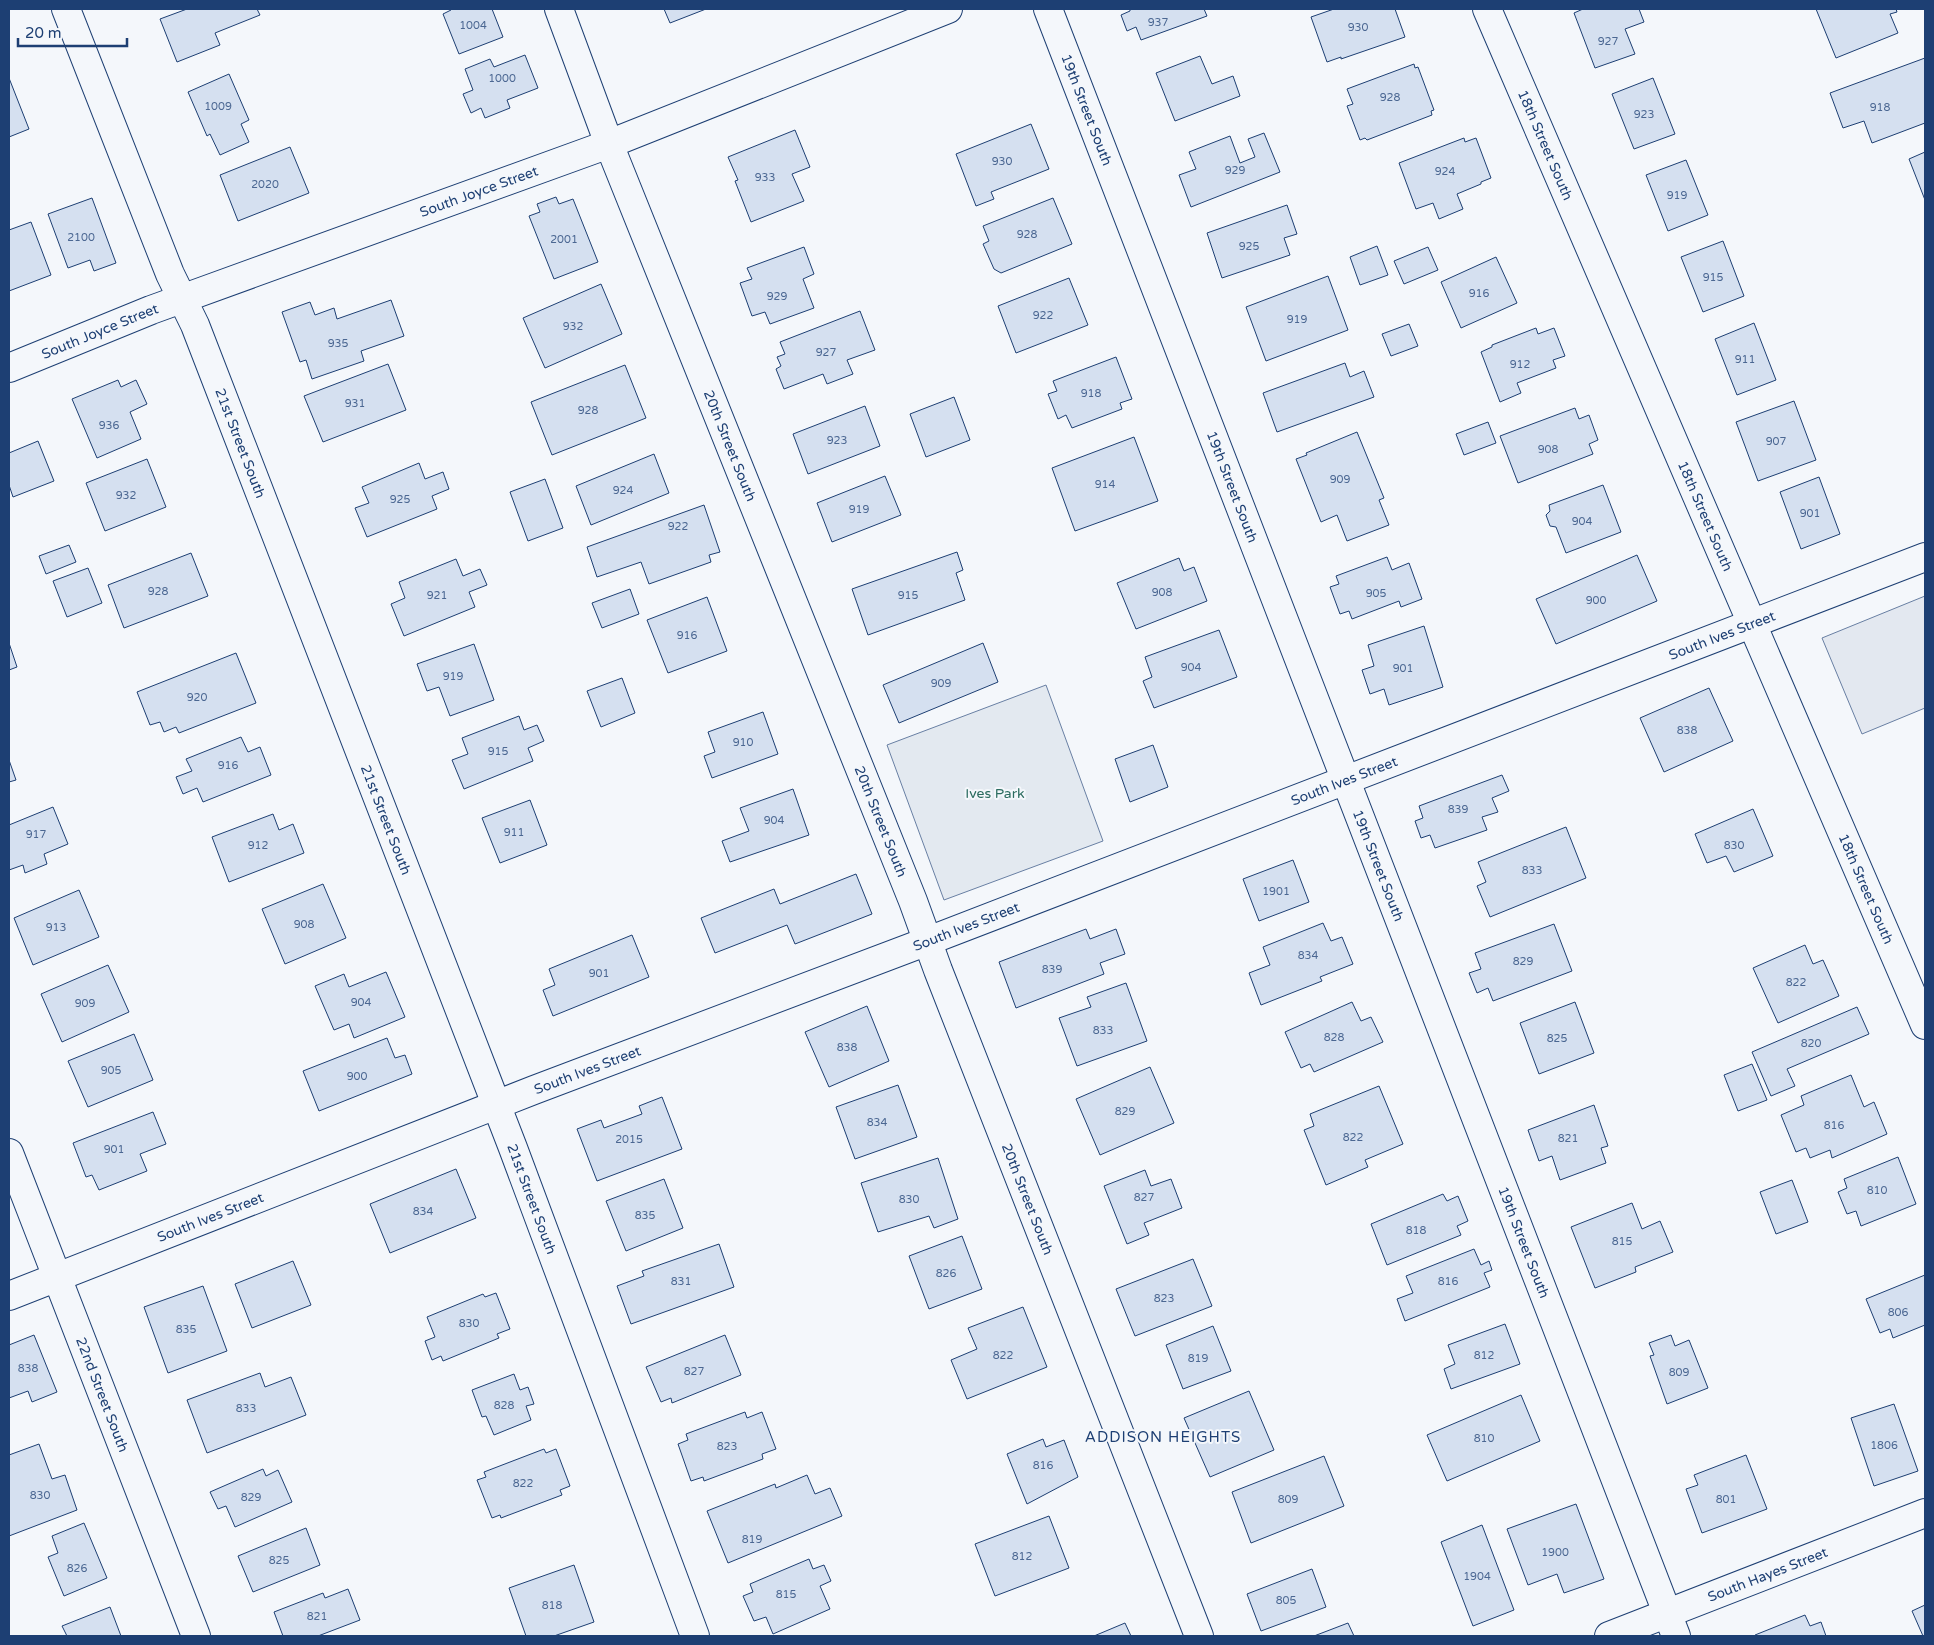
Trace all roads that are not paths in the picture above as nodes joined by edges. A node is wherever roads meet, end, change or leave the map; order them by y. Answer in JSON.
{"nodes":[{"id":1,"x":66,"y":9,"type":"edge"},
{"id":2,"x":559,"y":9,"type":"edge"},
{"id":3,"x":948,"y":9,"type":"edge"},
{"id":4,"x":1048,"y":9,"type":"edge"},
{"id":5,"x":1487,"y":9,"type":"edge"},
{"id":6,"x":609,"y":144,"type":"junction"},
{"id":7,"x":182,"y":299,"type":"junction"},
{"id":8,"x":9,"y":368,"type":"edge"},
{"id":9,"x":1925,"y":557,"type":"edge"},
{"id":10,"x":1753,"y":624,"type":"junction"},
{"id":11,"x":1345,"y":781,"type":"junction"},
{"id":12,"x":928,"y":941,"type":"junction"},
{"id":13,"x":1925,"y":1025,"type":"edge"},
{"id":14,"x":495,"y":1105,"type":"junction"},
{"id":15,"x":9,"y":1153,"type":"edge"},
{"id":16,"x":56,"y":1277,"type":"junction"},
{"id":17,"x":9,"y":1296,"type":"edge"},
{"id":18,"x":1925,"y":1513,"type":"edge"},
{"id":19,"x":1672,"y":1625,"type":"edge"},
{"id":20,"x":196,"y":1636,"type":"edge"},
{"id":21,"x":695,"y":1636,"type":"edge"},
{"id":22,"x":1199,"y":1636,"type":"edge"},
{"id":23,"x":1610,"y":1636,"type":"edge"}],
"edges":[{"from":1,"to":7,"type":"street","name":"21st Street South"},
{"from":2,"to":6,"type":"street","name":"20th Street South"},
{"from":3,"to":6,"type":"street","name":"South Joyce Street"},
{"from":4,"to":11,"type":"street","name":"19th Street South"},
{"from":5,"to":10,"type":"street","name":"18th Street South"},
{"from":6,"to":7,"type":"street","name":"South Joyce Street"},
{"from":6,"to":12,"type":"street","name":"20th Street South"},
{"from":7,"to":8,"type":"street","name":"South Joyce Street"},
{"from":7,"to":14,"type":"street","name":"21st Street South"},
{"from":9,"to":10,"type":"street","name":"South Ives Street"},
{"from":10,"to":11,"type":"street","name":"South Ives Street"},
{"from":10,"to":13,"type":"street","name":"18th Street South"},
{"from":11,"to":12,"type":"street","name":"South Ives Street"},
{"from":11,"to":19,"type":"street","name":"19th Street South"},
{"from":12,"to":14,"type":"street","name":"South Ives Street"},
{"from":12,"to":22,"type":"street","name":"20th Street South"},
{"from":14,"to":16,"type":"street","name":"South Ives Street"},
{"from":14,"to":21,"type":"street","name":"21st Street South"},
{"from":15,"to":16,"type":"street","name":"22nd Street South"},
{"from":16,"to":17,"type":"street","name":"South Ives Street"},
{"from":16,"to":20,"type":"street","name":"22nd Street South"},
{"from":18,"to":19,"type":"street","name":"South Hayes Street"},
{"from":19,"to":23,"type":"street","name":"South Hayes Street"}]}
